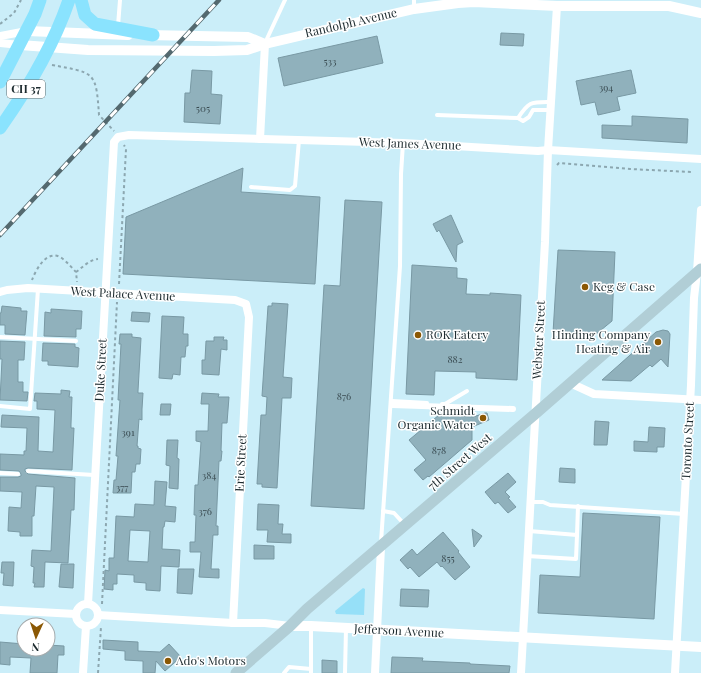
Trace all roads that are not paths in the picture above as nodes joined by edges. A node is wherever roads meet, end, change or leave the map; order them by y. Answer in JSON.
{"nodes":[{"id":1,"x":40,"y":0,"type":"edge"},
{"id":2,"x":69,"y":0,"type":"edge"},
{"id":3,"x":81,"y":0,"type":"edge"},
{"id":4,"x":120,"y":0,"type":"edge"},
{"id":5,"x":285,"y":0,"type":"edge"},
{"id":6,"x":670,"y":3,"type":"edge"},
{"id":7,"x":414,"y":4,"type":"edge"},
{"id":8,"x":557,"y":6,"type":"junction"},
{"id":9,"x":701,"y":13,"type":"edge"},
{"id":10,"x":27,"y":31,"type":"junction"},
{"id":11,"x":57,"y":31,"type":"junction"},
{"id":12,"x":118,"y":32,"type":"junction"},
{"id":13,"x":154,"y":35,"type":"joint"},
{"id":14,"x":0,"y":36,"type":"edge"},
{"id":15,"x":0,"y":43,"type":"edge"},
{"id":16,"x":265,"y":44,"type":"junction"},
{"id":17,"x":20,"y":45,"type":"junction"},
{"id":18,"x":48,"y":48,"type":"junction"},
{"id":19,"x":0,"y":82,"type":"edge"},
{"id":20,"x":551,"y":106,"type":"junction"},
{"id":21,"x":437,"y":115,"type":"dead end"},
{"id":22,"x":518,"y":118,"type":"junction"},
{"id":23,"x":0,"y":128,"type":"edge"},
{"id":24,"x":118,"y":137,"type":"joint"},
{"id":25,"x":260,"y":139,"type":"junction"},
{"id":26,"x":299,"y":140,"type":"junction"},
{"id":27,"x":403,"y":143,"type":"junction"},
{"id":28,"x":548,"y":150,"type":"junction"},
{"id":29,"x":701,"y":159,"type":"edge"},
{"id":30,"x":251,"y":187,"type":"dead end"},
{"id":31,"x":701,"y":210,"type":"edge"},
{"id":32,"x":699,"y":271,"type":"edge"},
{"id":33,"x":38,"y":289,"type":"junction"},
{"id":34,"x":0,"y":292,"type":"edge"},
{"id":35,"x":106,"y":293,"type":"junction"},
{"id":36,"x":246,"y":304,"type":"joint"},
{"id":37,"x":0,"y":337,"type":"edge"},
{"id":38,"x":34,"y":339,"type":"junction"},
{"id":39,"x":76,"y":341,"type":"dead end"},
{"id":40,"x":570,"y":383,"type":"junction"},
{"id":41,"x":467,"y":391,"type":"dead end"},
{"id":42,"x":690,"y":399,"type":"junction"},
{"id":43,"x":701,"y":400,"type":"edge"},
{"id":44,"x":392,"y":403,"type":"junction"},
{"id":45,"x":0,"y":406,"type":"edge"},
{"id":46,"x":513,"y":409,"type":"dead end"},
{"id":47,"x":535,"y":414,"type":"junction"},
{"id":48,"x":28,"y":471,"type":"dead end"},
{"id":49,"x":0,"y":473,"type":"edge"},
{"id":50,"x":18,"y":474,"type":"dead end"},
{"id":51,"x":94,"y":475,"type":"junction"},
{"id":52,"x":530,"y":502,"type":"junction"},
{"id":53,"x":578,"y":506,"type":"junction"},
{"id":54,"x":383,"y":511,"type":"junction"},
{"id":55,"x":684,"y":514,"type":"junction"},
{"id":56,"x":406,"y":525,"type":"junction"},
{"id":57,"x":528,"y":531,"type":"junction"},
{"id":58,"x":577,"y":535,"type":"junction"},
{"id":59,"x":381,"y":547,"type":"junction"},
{"id":60,"x":527,"y":556,"type":"junction"},
{"id":61,"x":88,"y":604,"type":"junction"},
{"id":62,"x":0,"y":610,"type":"edge"},
{"id":63,"x":76,"y":614,"type":"junction"},
{"id":64,"x":98,"y":615,"type":"junction"},
{"id":65,"x":233,"y":623,"type":"junction"},
{"id":66,"x":86,"y":626,"type":"junction"},
{"id":67,"x":290,"y":626,"type":"junction"},
{"id":68,"x":311,"y":626,"type":"junction"},
{"id":69,"x":346,"y":628,"type":"junction"},
{"id":70,"x":376,"y":630,"type":"junction"},
{"id":71,"x":522,"y":638,"type":"junction"},
{"id":72,"x":677,"y":646,"type":"junction"},
{"id":73,"x":701,"y":647,"type":"edge"},
{"id":74,"x":311,"y":671,"type":"edge"},
{"id":75,"x":84,"y":673,"type":"edge"},
{"id":76,"x":236,"y":673,"type":"edge"},
{"id":77,"x":284,"y":673,"type":"edge"},
{"id":78,"x":345,"y":673,"type":"edge"},
{"id":79,"x":375,"y":673,"type":"edge"},
{"id":80,"x":521,"y":673,"type":"edge"},
{"id":81,"x":675,"y":673,"type":"edge"}],
"edges":[{"from":1,"to":10,"type":"highway"},
{"from":2,"to":11,"type":"highway"},
{"from":3,"to":12,"type":"highway"},
{"from":4,"to":12,"type":"lane"},
{"from":5,"to":16,"type":"lane"},
{"from":6,"to":8,"type":"street","name":"Randolph Avenue"},
{"from":6,"to":9,"type":"street","name":"Randolph Avenue"},
{"from":7,"to":8,"type":"street","name":"Randolph Avenue"},
{"from":7,"to":16,"type":"street","name":"Randolph Avenue"},
{"from":8,"to":20,"type":"street","name":"Webster Street"},
{"from":10,"to":11,"type":"street"},
{"from":10,"to":14,"type":"street"},
{"from":10,"to":17,"type":"highway","number":"CH 37"},
{"from":11,"to":12,"type":"street"},
{"from":11,"to":18,"type":"highway","number":"CH 37"},
{"from":12,"to":13,"type":"highway"},
{"from":13,"to":16,"type":"street"},
{"from":15,"to":17,"type":"street","name":"Randolph Avenue"},
{"from":16,"to":18,"type":"street","name":"Randolph Avenue"},
{"from":16,"to":25,"type":"street"},
{"from":17,"to":18,"type":"street","name":"Randolph Avenue"},
{"from":17,"to":19,"type":"highway","number":"CH 37"},
{"from":18,"to":23,"type":"highway","number":"CH 37"},
{"from":20,"to":22,"type":"lane"},
{"from":20,"to":22,"type":"lane"},
{"from":20,"to":28,"type":"street","name":"Webster Street"},
{"from":21,"to":22,"type":"lane"},
{"from":24,"to":25,"type":"street","name":"West James Avenue"},
{"from":24,"to":35,"type":"street","name":"Duke Street"},
{"from":25,"to":26,"type":"street","name":"West James Avenue"},
{"from":26,"to":27,"type":"street","name":"West James Avenue"},
{"from":26,"to":30,"type":"lane"},
{"from":27,"to":28,"type":"street","name":"West James Avenue"},
{"from":27,"to":44,"type":"lane"},
{"from":28,"to":29,"type":"street","name":"West James Avenue"},
{"from":28,"to":47,"type":"street","name":"Webster Street"},
{"from":31,"to":32,"type":"street","name":"Toronto Street"},
{"from":32,"to":40,"type":"main road","name":"7th Street West"},
{"from":32,"to":42,"type":"street","name":"Toronto Street"},
{"from":33,"to":34,"type":"street","name":"West Palace Avenue"},
{"from":33,"to":35,"type":"street","name":"West Palace Avenue"},
{"from":33,"to":38,"type":"lane"},
{"from":35,"to":36,"type":"street","name":"West Palace Avenue"},
{"from":35,"to":51,"type":"street","name":"Duke Street"},
{"from":36,"to":65,"type":"street","name":"Erie Street"},
{"from":37,"to":38,"type":"lane"},
{"from":38,"to":39,"type":"lane"},
{"from":38,"to":45,"type":"lane"},
{"from":40,"to":42,"type":"street"},
{"from":40,"to":47,"type":"main road","name":"7th Street West"},
{"from":41,"to":44,"type":"lane"},
{"from":42,"to":43,"type":"street"},
{"from":42,"to":55,"type":"street","name":"Toronto Street"},
{"from":44,"to":46,"type":"street"},
{"from":44,"to":54,"type":"lane"},
{"from":47,"to":52,"type":"street","name":"Webster Street"},
{"from":47,"to":56,"type":"main road","name":"7th Street West"},
{"from":48,"to":51,"type":"lane"},
{"from":49,"to":50,"type":"lane"},
{"from":51,"to":61,"type":"street","name":"Duke Street"},
{"from":52,"to":53,"type":"lane"},
{"from":52,"to":57,"type":"street","name":"Webster Street"},
{"from":53,"to":55,"type":"lane"},
{"from":53,"to":58,"type":"lane"},
{"from":54,"to":56,"type":"lane"},
{"from":54,"to":59,"type":"lane"},
{"from":55,"to":72,"type":"street","name":"Toronto Street"},
{"from":56,"to":59,"type":"main road","name":"7th Street West"},
{"from":57,"to":58,"type":"lane"},
{"from":57,"to":60,"type":"street","name":"Webster Street"},
{"from":58,"to":60,"type":"lane"},
{"from":59,"to":67,"type":"main road","name":"7th Street West"},
{"from":59,"to":70,"type":"street"},
{"from":60,"to":71,"type":"street","name":"Webster Street"},
{"from":61,"to":63,"type":"street"},
{"from":61,"to":64,"type":"street"},
{"from":62,"to":63,"type":"street"},
{"from":63,"to":66,"type":"street"},
{"from":64,"to":65,"type":"street","name":"Jefferson Avenue"},
{"from":64,"to":66,"type":"street"},
{"from":65,"to":67,"type":"street","name":"Jefferson Avenue"},
{"from":66,"to":75,"type":"street"},
{"from":67,"to":68,"type":"street","name":"Jefferson Avenue"},
{"from":67,"to":76,"type":"main road","name":"7th Street West"},
{"from":68,"to":69,"type":"street","name":"Jefferson Avenue"},
{"from":68,"to":74,"type":"lane"},
{"from":69,"to":70,"type":"street","name":"Jefferson Avenue"},
{"from":69,"to":78,"type":"lane"},
{"from":70,"to":71,"type":"street","name":"Jefferson Avenue"},
{"from":70,"to":79,"type":"street"},
{"from":71,"to":72,"type":"street","name":"Jefferson Avenue"},
{"from":71,"to":80,"type":"street","name":"Webster Street"},
{"from":72,"to":73,"type":"street","name":"Jefferson Avenue"},
{"from":72,"to":81,"type":"street","name":"Toronto Street"},
{"from":74,"to":77,"type":"lane"}]}
